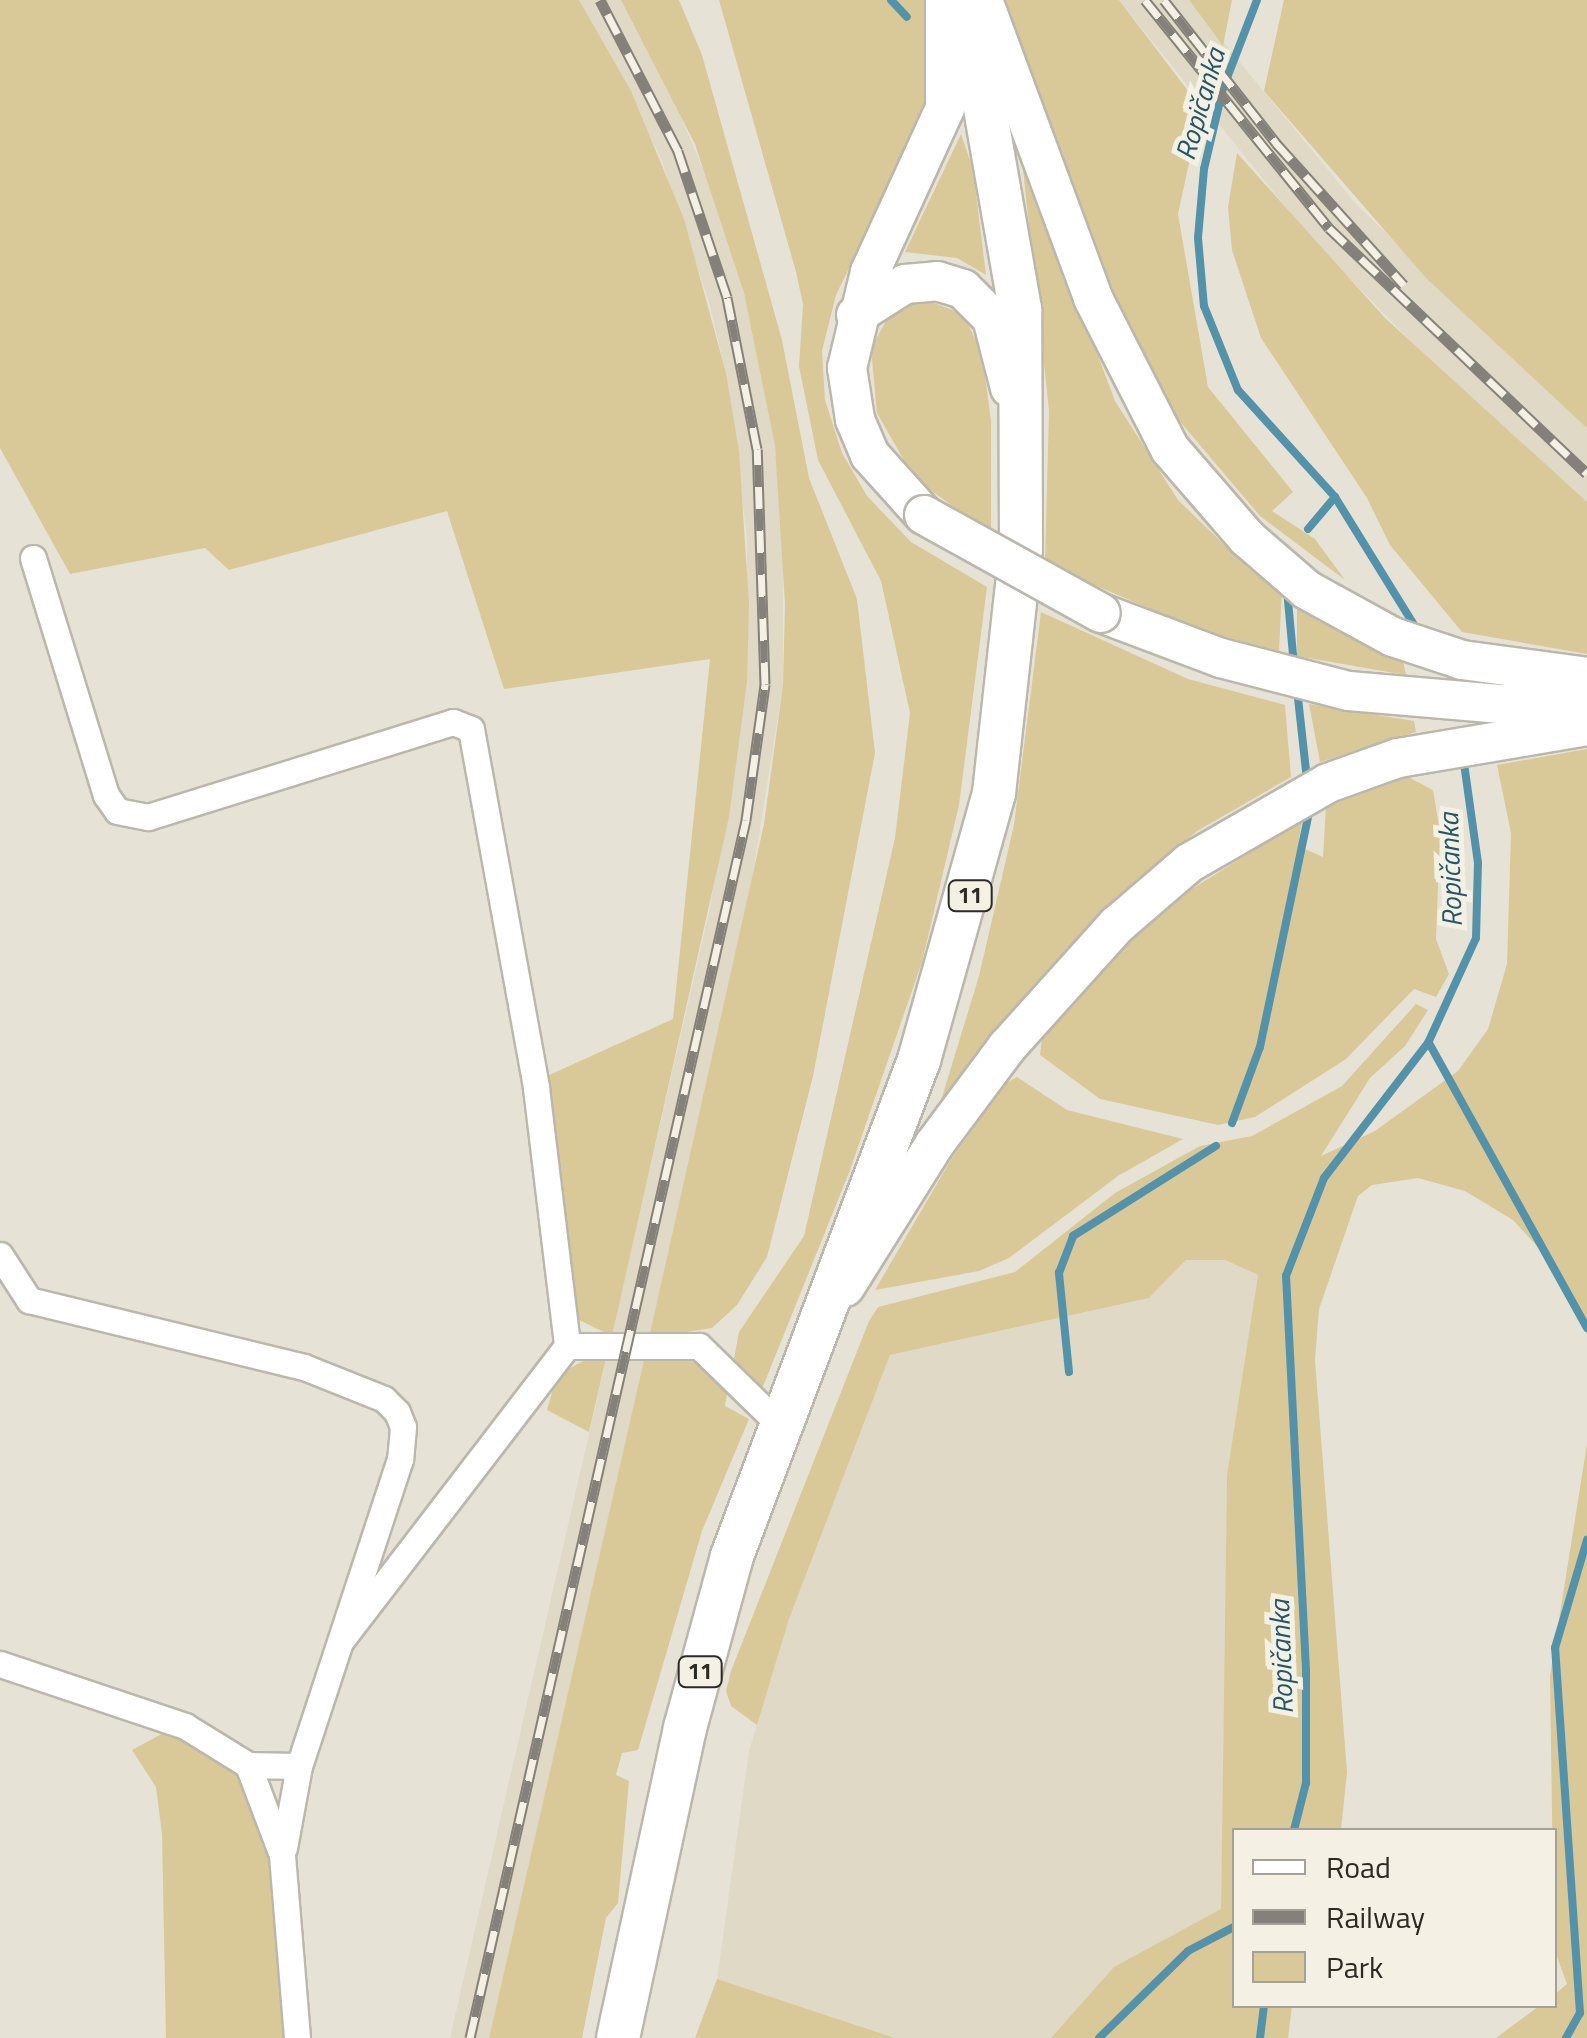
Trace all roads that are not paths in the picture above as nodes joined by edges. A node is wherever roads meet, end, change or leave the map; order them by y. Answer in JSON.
{"nodes":[{"id":1,"x":945,"y":0,"type":"edge"},
{"id":2,"x":966,"y":0,"type":"edge"},
{"id":3,"x":983,"y":0,"type":"edge"},
{"id":4,"x":856,"y":315,"type":"junction"},
{"id":5,"x":1022,"y":452,"type":"junction"},
{"id":6,"x":33,"y":558,"type":"dead end"},
{"id":7,"x":1587,"y":678,"type":"edge"},
{"id":8,"x":1587,"y":701,"type":"edge"},
{"id":9,"x":1587,"y":726,"type":"edge"},
{"id":10,"x":0,"y":1255,"type":"edge"},
{"id":11,"x":826,"y":1319,"type":"junction"},
{"id":12,"x":567,"y":1346,"type":"junction"},
{"id":13,"x":781,"y":1426,"type":"junction"},
{"id":14,"x":342,"y":1640,"type":"junction"},
{"id":15,"x":0,"y":1664,"type":"edge"},
{"id":16,"x":248,"y":1765,"type":"junction"},
{"id":17,"x":299,"y":1766,"type":"junction"},
{"id":18,"x":282,"y":1855,"type":"junction"},
{"id":19,"x":297,"y":2038,"type":"edge"},
{"id":20,"x":618,"y":2038,"type":"edge"}],
"edges":[{"from":1,"to":4,"type":"main road"},
{"from":2,"to":5,"type":"main road","number":"11"},
{"from":3,"to":7,"type":"main road"},
{"from":4,"to":5,"type":"main road"},
{"from":4,"to":8,"type":"main road","bridge":true},
{"from":5,"to":11,"type":"main road","number":"11"},
{"from":6,"to":12,"type":"street"},
{"from":9,"to":11,"type":"main road"},
{"from":10,"to":14,"type":"street"},
{"from":11,"to":13,"type":"main road","number":"11"},
{"from":12,"to":13,"type":"street"},
{"from":12,"to":14,"type":"street"},
{"from":13,"to":20,"type":"main road","number":"11"},
{"from":14,"to":17,"type":"street"},
{"from":15,"to":16,"type":"street"},
{"from":16,"to":17,"type":"street"},
{"from":16,"to":18,"type":"street"},
{"from":17,"to":18,"type":"street"},
{"from":18,"to":19,"type":"street"}]}
